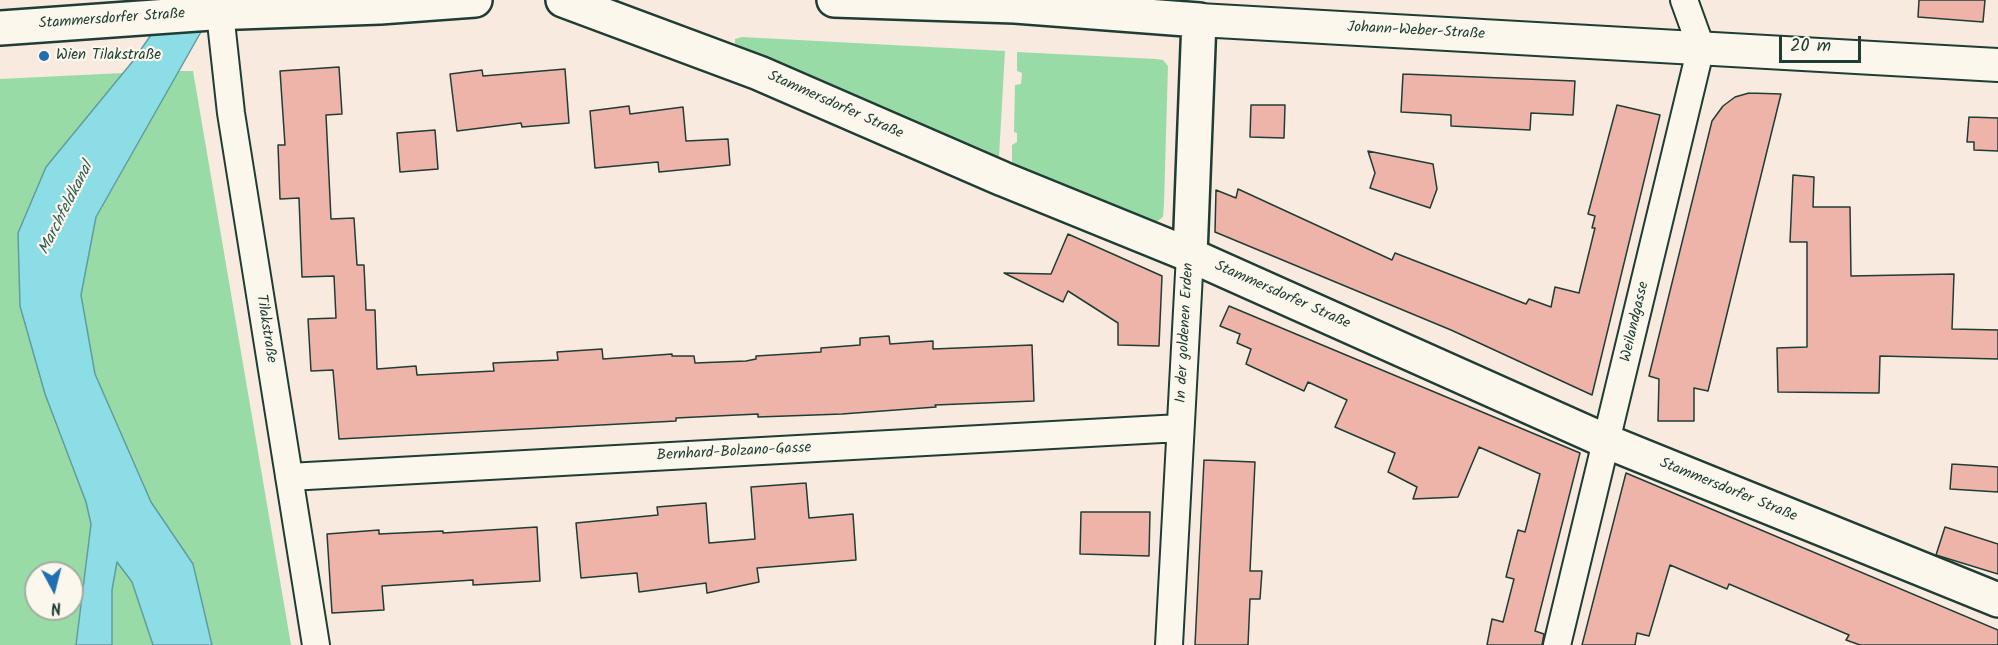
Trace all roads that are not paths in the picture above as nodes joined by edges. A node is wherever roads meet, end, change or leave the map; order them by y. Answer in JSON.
{"nodes":[{"id":1,"x":475,"y":0,"type":"edge"},
{"id":2,"x":564,"y":0,"type":"edge"},
{"id":3,"x":850,"y":0,"type":"edge"},
{"id":4,"x":1684,"y":0,"type":"edge"},
{"id":5,"x":215,"y":13,"type":"junction"},
{"id":6,"x":1199,"y":20,"type":"junction"},
{"id":7,"x":0,"y":28,"type":"edge"},
{"id":8,"x":1701,"y":47,"type":"junction"},
{"id":9,"x":1998,"y":65,"type":"edge"},
{"id":10,"x":1190,"y":255,"type":"junction"},
{"id":11,"x":1180,"y":428,"type":"junction"},
{"id":12,"x":1608,"y":442,"type":"junction"},
{"id":13,"x":289,"y":477,"type":"junction"},
{"id":14,"x":1998,"y":600,"type":"edge"},
{"id":15,"x":316,"y":645,"type":"edge"},
{"id":16,"x":1169,"y":645,"type":"edge"},
{"id":17,"x":1557,"y":645,"type":"edge"}],
"edges":[{"from":1,"to":5,"type":"main road","name":"Stammersdorfer Straße"},
{"from":2,"to":10,"type":"main road","name":"Stammersdorfer Straße"},
{"from":3,"to":6,"type":"main road","name":"Johann-Weber-Straße"},
{"from":4,"to":8,"type":"street"},
{"from":5,"to":7,"type":"main road","name":"Stammersdorfer Straße"},
{"from":5,"to":13,"type":"street","name":"Tilakstraße"},
{"from":6,"to":8,"type":"street","name":"Johann-Weber-Straße"},
{"from":6,"to":10,"type":"main road","name":"In der goldenen Erden"},
{"from":8,"to":9,"type":"street","name":"Johann-Weber-Straße"},
{"from":8,"to":12,"type":"street","name":"Weilandgasse"},
{"from":10,"to":11,"type":"street","name":"In der goldenen Erden"},
{"from":10,"to":12,"type":"main road","name":"Stammersdorfer Straße"},
{"from":11,"to":13,"type":"street","name":"Bernhard-Bolzano-Gasse"},
{"from":11,"to":16,"type":"street","name":"In der goldenen Erden"},
{"from":12,"to":14,"type":"main road","name":"Stammersdorfer Straße"},
{"from":12,"to":17,"type":"street","name":"Weilandgasse"},
{"from":13,"to":15,"type":"street","name":"Tilakstraße"}]}
